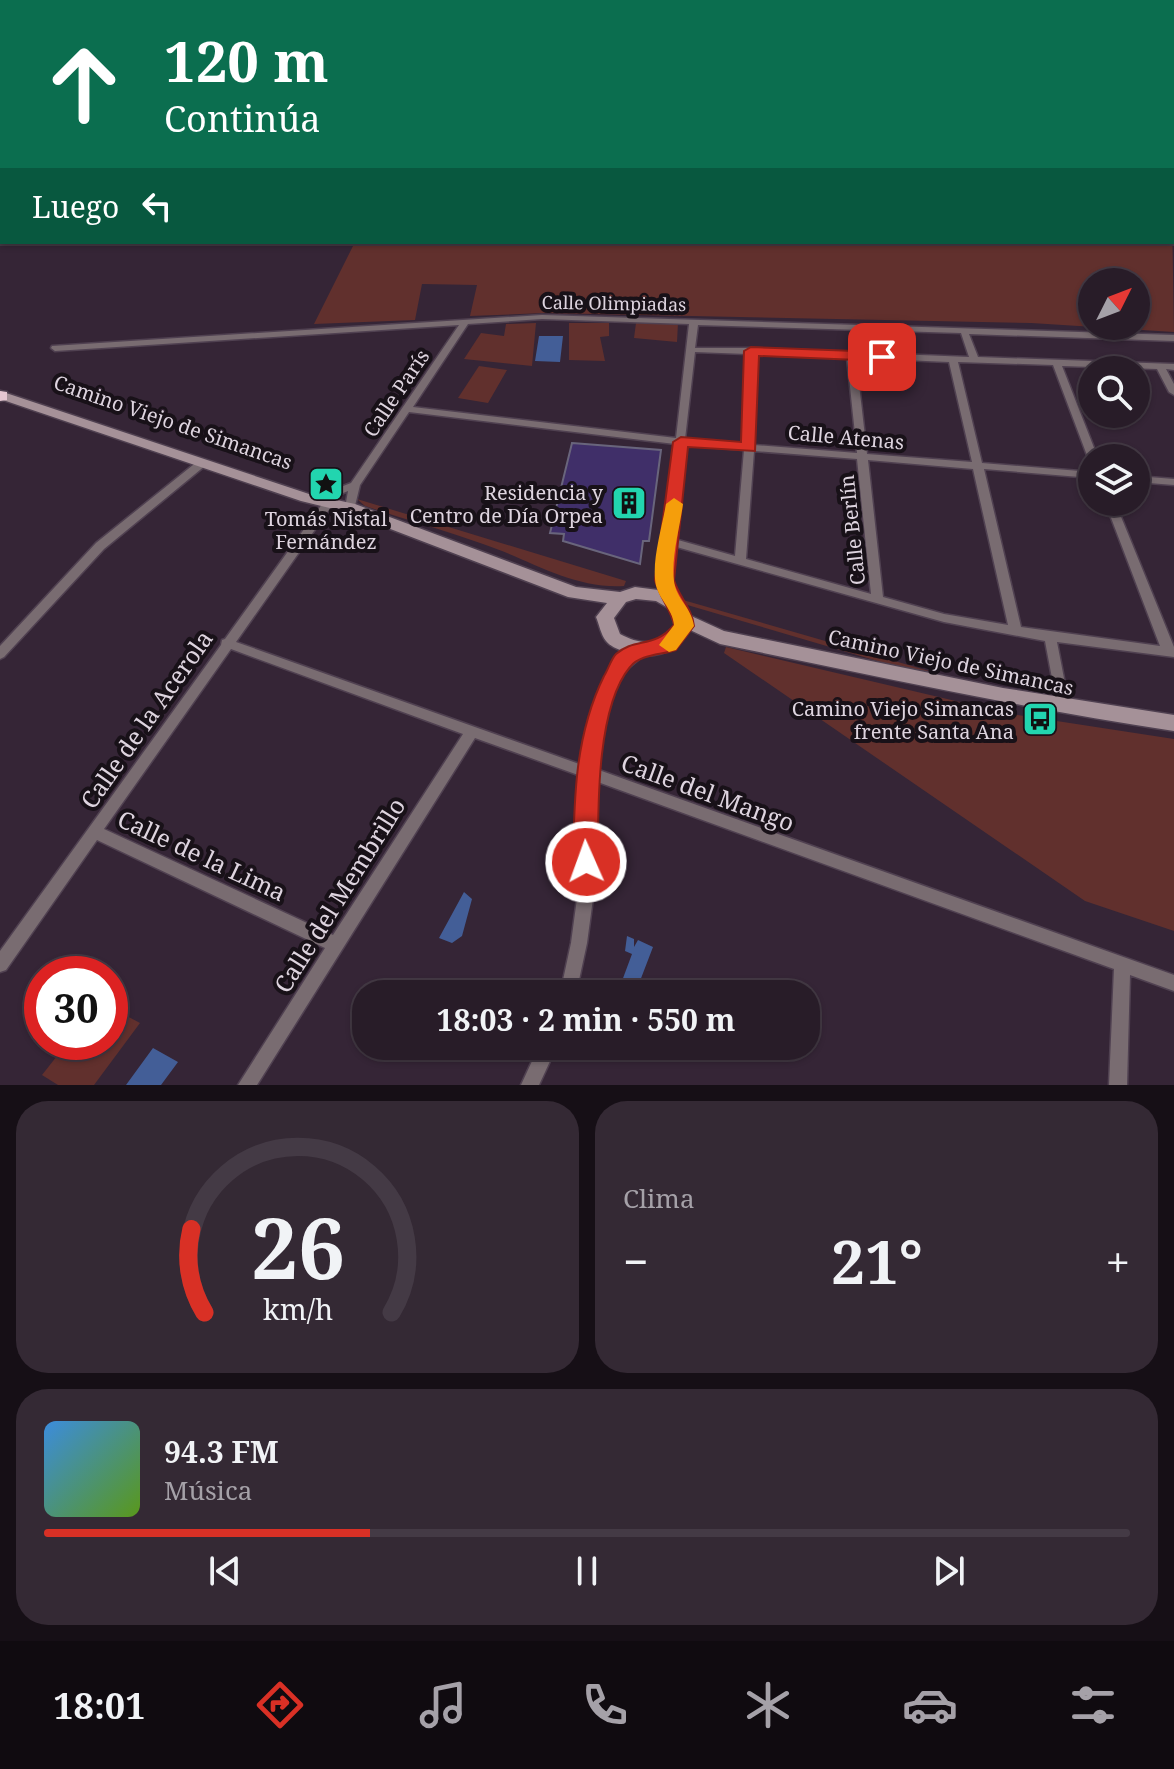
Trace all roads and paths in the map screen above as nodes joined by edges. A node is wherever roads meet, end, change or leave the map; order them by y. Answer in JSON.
{"nodes":[{"id":1,"x":466,"y":321,"type":"junction"},
{"id":2,"x":694,"y":321,"type":"junction"},
{"id":3,"x":965,"y":333,"type":"dead end"},
{"id":4,"x":1174,"y":338,"type":"edge"},
{"id":5,"x":55,"y":348,"type":"dead end"},
{"id":6,"x":698,"y":350,"type":"dead end"},
{"id":7,"x":751,"y":351,"type":"junction"},
{"id":8,"x":851,"y":355,"type":"junction"},
{"id":9,"x":953,"y":358,"type":"junction"},
{"id":10,"x":974,"y":359,"type":"junction"},
{"id":11,"x":1057,"y":363,"type":"junction"},
{"id":12,"x":1160,"y":366,"type":"junction"},
{"id":13,"x":1174,"y":367,"type":"edge"},
{"id":14,"x":1174,"y":392,"type":"edge"},
{"id":15,"x":0,"y":393,"type":"edge"},
{"id":16,"x":407,"y":409,"type":"junction"},
{"id":17,"x":152,"y":438,"type":"junction"},
{"id":18,"x":681,"y":442,"type":"junction"},
{"id":19,"x":1088,"y":444,"type":"edge"},
{"id":20,"x":749,"y":447,"type":"junction"},
{"id":21,"x":862,"y":456,"type":"junction"},
{"id":22,"x":202,"y":463,"type":"junction"},
{"id":23,"x":980,"y":466,"type":"junction"},
{"id":24,"x":1078,"y":474,"type":"edge"},
{"id":25,"x":276,"y":480,"type":"junction"},
{"id":26,"x":1150,"y":480,"type":"edge"},
{"id":27,"x":1174,"y":482,"type":"edge"},
{"id":28,"x":355,"y":485,"type":"junction"},
{"id":29,"x":327,"y":499,"type":"junction"},
{"id":30,"x":350,"y":508,"type":"junction"},
{"id":31,"x":1116,"y":516,"type":"edge"},
{"id":32,"x":678,"y":544,"type":"dead end"},
{"id":33,"x":740,"y":562,"type":"junction"},
{"id":34,"x":664,"y":580,"type":"junction"},
{"id":35,"x":574,"y":593,"type":"junction"},
{"id":36,"x":648,"y":593,"type":"junction"},
{"id":37,"x":620,"y":598,"type":"junction"},
{"id":38,"x":670,"y":599,"type":"junction"},
{"id":39,"x":878,"y":600,"type":"junction"},
{"id":40,"x":605,"y":617,"type":"junction"},
{"id":41,"x":685,"y":620,"type":"junction"},
{"id":42,"x":1016,"y":632,"type":"junction"},
{"id":43,"x":720,"y":637,"type":"junction"},
{"id":44,"x":1050,"y":637,"type":"junction"},
{"id":45,"x":613,"y":638,"type":"junction"},
{"id":46,"x":676,"y":640,"type":"junction"},
{"id":47,"x":226,"y":643,"type":"junction"},
{"id":48,"x":642,"y":650,"type":"junction"},
{"id":49,"x":1171,"y":651,"type":"edge"},
{"id":50,"x":0,"y":654,"type":"edge"},
{"id":51,"x":623,"y":660,"type":"junction"},
{"id":52,"x":1061,"y":694,"type":"dead end"},
{"id":53,"x":1174,"y":723,"type":"edge"},
{"id":54,"x":472,"y":731,"type":"junction"},
{"id":55,"x":586,"y":772,"type":"junction"},
{"id":56,"x":93,"y":831,"type":"junction"},
{"id":57,"x":335,"y":944,"type":"junction"},
{"id":58,"x":0,"y":964,"type":"edge"},
{"id":59,"x":1122,"y":965,"type":"junction"},
{"id":60,"x":572,"y":980,"type":"edge"},
{"id":61,"x":1174,"y":983,"type":"edge"},
{"id":62,"x":542,"y":1060,"type":"edge"},
{"id":63,"x":247,"y":1085,"type":"edge"},
{"id":64,"x":530,"y":1085,"type":"edge"},
{"id":65,"x":1118,"y":1085,"type":"edge"}],
"edges":[{"from":1,"to":2,"type":"street","name":"Calle Olimpiadas"},
{"from":1,"to":5,"type":"street","name":"Calle Olimpiadas"},
{"from":1,"to":16,"type":"street","name":"Calle París"},
{"from":2,"to":4,"type":"street","name":"Calle Olimpiadas"},
{"from":2,"to":18,"type":"street"},
{"from":3,"to":10,"type":"street"},
{"from":6,"to":7,"type":"street"},
{"from":7,"to":8,"type":"street"},
{"from":7,"to":20,"type":"street"},
{"from":8,"to":9,"type":"street"},
{"from":8,"to":21,"type":"street","name":"Calle Berlín"},
{"from":9,"to":10,"type":"street"},
{"from":9,"to":23,"type":"street"},
{"from":10,"to":11,"type":"street"},
{"from":11,"to":12,"type":"street"},
{"from":11,"to":19,"type":"street"},
{"from":12,"to":13,"type":"street"},
{"from":12,"to":14,"type":"street"},
{"from":15,"to":17,"type":"main road","name":"Camino Viejo de Simancas"},
{"from":15,"to":22,"type":"main road","name":"Camino Viejo de Simancas"},
{"from":16,"to":18,"type":"street","name":"Calle Atenas"},
{"from":16,"to":28,"type":"street","name":"Calle París"},
{"from":17,"to":22,"type":"main road"},
{"from":17,"to":25,"type":"main road","name":"Camino Viejo de Simancas"},
{"from":18,"to":20,"type":"street","name":"Calle Atenas"},
{"from":18,"to":34,"type":"street"},
{"from":20,"to":21,"type":"street","name":"Calle Atenas"},
{"from":20,"to":33,"type":"street"},
{"from":21,"to":23,"type":"street","name":"Calle Atenas"},
{"from":21,"to":39,"type":"street","name":"Calle Berlín"},
{"from":22,"to":25,"type":"main road"},
{"from":22,"to":29,"type":"main road","name":"Camino Viejo de Simancas"},
{"from":22,"to":50,"type":"street"},
{"from":23,"to":24,"type":"street","name":"Calle Atenas"},
{"from":23,"to":42,"type":"street"},
{"from":25,"to":29,"type":"main road","name":"Camino Viejo de Simancas"},
{"from":26,"to":27,"type":"street"},
{"from":28,"to":29,"type":"street"},
{"from":28,"to":30,"type":"street","name":"Calle París"},
{"from":29,"to":30,"type":"main road","name":"Camino Viejo de Simancas"},
{"from":29,"to":47,"type":"street","name":"Calle de la Acerola"},
{"from":30,"to":35,"type":"main road","name":"Camino Viejo de Simancas"},
{"from":31,"to":49,"type":"street"},
{"from":32,"to":33,"type":"street","name":"Calle Berlín"},
{"from":33,"to":39,"type":"street","name":"Calle Berlín"},
{"from":34,"to":36,"type":"street"},
{"from":34,"to":38,"type":"street"},
{"from":35,"to":37,"type":"main road","name":"Camino Viejo de Simancas"},
{"from":35,"to":40,"type":"main road","name":"Camino Viejo de Simancas"},
{"from":36,"to":37,"type":"main road"},
{"from":36,"to":38,"type":"main road"},
{"from":37,"to":40,"type":"main road"},
{"from":38,"to":41,"type":"main road"},
{"from":39,"to":42,"type":"street","name":"Calle Berlín"},
{"from":40,"to":45,"type":"main road"},
{"from":41,"to":43,"type":"main road","name":"Camino Viejo de Simancas"},
{"from":41,"to":46,"type":"main road"},
{"from":42,"to":44,"type":"street","name":"Calle Berlín"},
{"from":43,"to":46,"type":"main road","name":"Camino Viejo de Simancas"},
{"from":43,"to":53,"type":"main road","name":"Camino Viejo de Simancas"},
{"from":44,"to":49,"type":"street","name":"Calle Berlín"},
{"from":44,"to":52,"type":"street"},
{"from":45,"to":48,"type":"main road"},
{"from":45,"to":51,"type":"street"},
{"from":46,"to":48,"type":"main road"},
{"from":47,"to":54,"type":"street","name":"Calle del Mango"},
{"from":47,"to":56,"type":"street","name":"Calle de la Acerola"},
{"from":48,"to":51,"type":"street"},
{"from":51,"to":55,"type":"street"},
{"from":54,"to":55,"type":"street","name":"Calle del Mango"},
{"from":54,"to":57,"type":"street","name":"Calle del Membrillo"},
{"from":55,"to":59,"type":"street","name":"Calle del Mango"},
{"from":55,"to":60,"type":"street"},
{"from":56,"to":57,"type":"street","name":"Calle de la Lima"},
{"from":56,"to":58,"type":"street","name":"Calle de la Acerola"},
{"from":57,"to":63,"type":"street","name":"Calle del Membrillo"},
{"from":59,"to":61,"type":"street","name":"Calle del Mango"},
{"from":59,"to":65,"type":"street"},
{"from":62,"to":64,"type":"street"}]}
